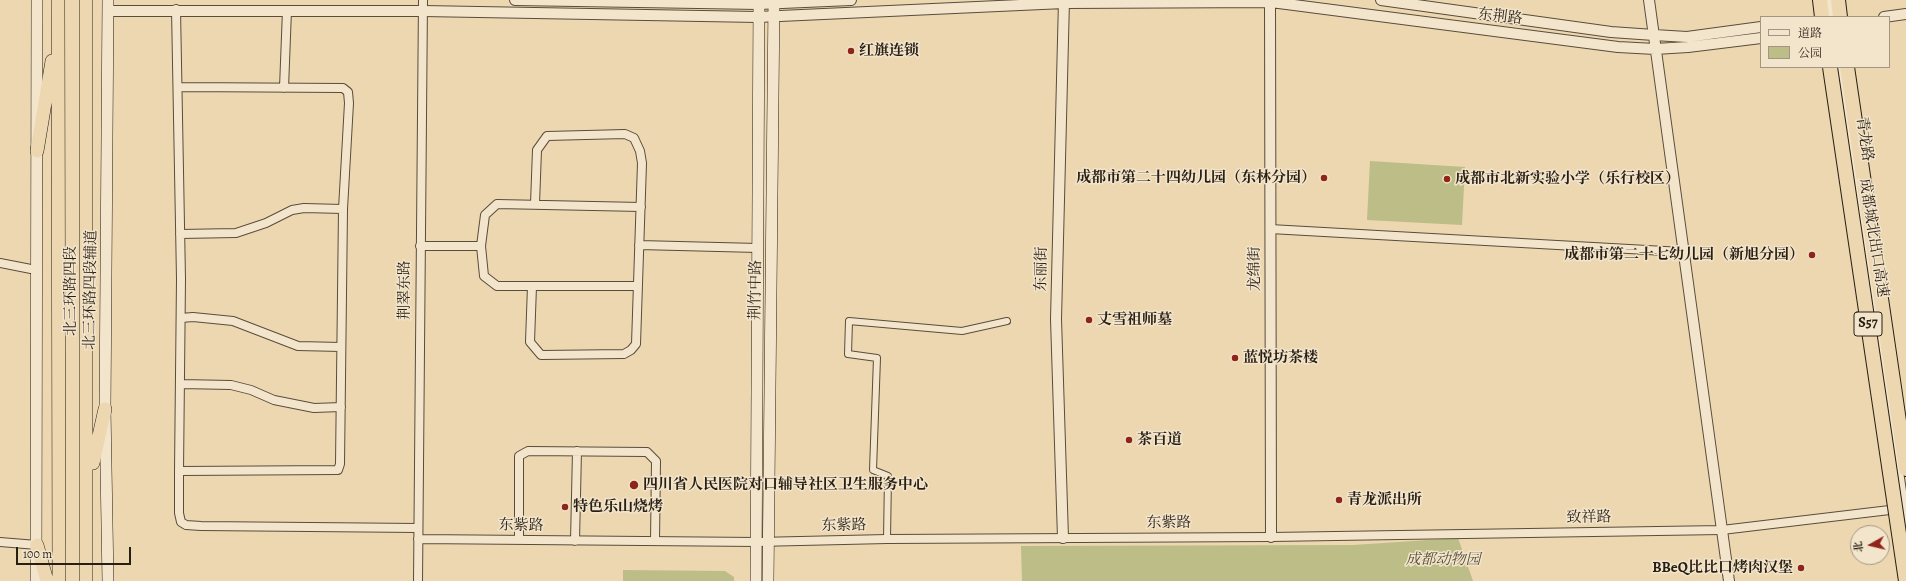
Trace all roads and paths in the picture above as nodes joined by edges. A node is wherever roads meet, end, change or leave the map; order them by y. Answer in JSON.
{"nodes":[{"id":1,"x":37,"y":0,"type":"edge"},
{"id":2,"x":58,"y":0,"type":"edge"},
{"id":3,"x":86,"y":0,"type":"edge"},
{"id":4,"x":423,"y":0,"type":"edge"},
{"id":5,"x":515,"y":0,"type":"edge"},
{"id":6,"x":851,"y":0,"type":"edge"},
{"id":7,"x":1381,"y":0,"type":"edge"},
{"id":8,"x":1649,"y":0,"type":"edge"},
{"id":9,"x":1820,"y":0,"type":"edge"},
{"id":10,"x":1828,"y":0,"type":"edge"},
{"id":11,"x":1838,"y":0,"type":"edge"},
{"id":12,"x":774,"y":1,"type":"edge"},
{"id":13,"x":1271,"y":1,"type":"edge"},
{"id":14,"x":759,"y":2,"type":"edge"},
{"id":15,"x":1064,"y":2,"type":"edge"},
{"id":16,"x":108,"y":5,"type":"edge"},
{"id":17,"x":176,"y":9,"type":"junction"},
{"id":18,"x":287,"y":10,"type":"junction"},
{"id":19,"x":423,"y":11,"type":"junction"},
{"id":20,"x":1906,"y":14,"type":"edge"},
{"id":21,"x":774,"y":16,"type":"junction"},
{"id":22,"x":1822,"y":16,"type":"edge"},
{"id":23,"x":1831,"y":16,"type":"edge"},
{"id":24,"x":1840,"y":16,"type":"edge"},
{"id":25,"x":1890,"y":16,"type":"edge"},
{"id":26,"x":758,"y":17,"type":"junction"},
{"id":27,"x":1760,"y":27,"type":"edge"},
{"id":28,"x":58,"y":28,"type":"junction"},
{"id":29,"x":1654,"y":35,"type":"junction"},
{"id":30,"x":1760,"y":38,"type":"edge"},
{"id":31,"x":1655,"y":49,"type":"junction"},
{"id":32,"x":1830,"y":68,"type":"edge"},
{"id":33,"x":1838,"y":68,"type":"edge"},
{"id":34,"x":1847,"y":68,"type":"edge"},
{"id":35,"x":178,"y":87,"type":"junction"},
{"id":36,"x":284,"y":88,"type":"junction"},
{"id":37,"x":36,"y":151,"type":"junction"},
{"id":38,"x":535,"y":204,"type":"junction"},
{"id":39,"x":640,"y":206,"type":"junction"},
{"id":40,"x":343,"y":209,"type":"junction"},
{"id":41,"x":1270,"y":229,"type":"junction"},
{"id":42,"x":180,"y":234,"type":"junction"},
{"id":43,"x":639,"y":245,"type":"junction"},
{"id":44,"x":420,"y":246,"type":"junction"},
{"id":45,"x":481,"y":246,"type":"junction"},
{"id":46,"x":758,"y":248,"type":"junction"},
{"id":47,"x":1683,"y":252,"type":"junction"},
{"id":48,"x":0,"y":263,"type":"edge"},
{"id":49,"x":36,"y":270,"type":"junction"},
{"id":50,"x":532,"y":286,"type":"junction"},
{"id":51,"x":637,"y":286,"type":"junction"},
{"id":52,"x":181,"y":318,"type":"junction"},
{"id":53,"x":1007,"y":321,"type":"dead end"},
{"id":54,"x":341,"y":347,"type":"junction"},
{"id":55,"x":181,"y":384,"type":"junction"},
{"id":56,"x":341,"y":407,"type":"junction"},
{"id":57,"x":104,"y":409,"type":"junction"},
{"id":58,"x":577,"y":451,"type":"junction"},
{"id":59,"x":1906,"y":469,"type":"edge"},
{"id":60,"x":179,"y":471,"type":"junction"},
{"id":61,"x":87,"y":488,"type":"junction"},
{"id":62,"x":1905,"y":508,"type":"edge"},
{"id":63,"x":1906,"y":525,"type":"edge"},
{"id":64,"x":418,"y":528,"type":"junction"},
{"id":65,"x":1722,"y":530,"type":"junction"},
{"id":66,"x":1271,"y":537,"type":"junction"},
{"id":67,"x":1063,"y":538,"type":"junction"},
{"id":68,"x":0,"y":539,"type":"edge"},
{"id":69,"x":418,"y":539,"type":"junction"},
{"id":70,"x":887,"y":539,"type":"junction"},
{"id":71,"x":519,"y":540,"type":"junction"},
{"id":72,"x":762,"y":541,"type":"junction"},
{"id":73,"x":4,"y":542,"type":"edge"},
{"id":74,"x":575,"y":542,"type":"junction"},
{"id":75,"x":655,"y":542,"type":"junction"},
{"id":76,"x":38,"y":545,"type":"junction"},
{"id":77,"x":36,"y":581,"type":"edge"},
{"id":78,"x":47,"y":581,"type":"edge"},
{"id":79,"x":59,"y":581,"type":"edge"},
{"id":80,"x":86,"y":581,"type":"edge"},
{"id":81,"x":108,"y":581,"type":"edge"},
{"id":82,"x":418,"y":581,"type":"edge"},
{"id":83,"x":756,"y":581,"type":"edge"},
{"id":84,"x":768,"y":581,"type":"edge"},
{"id":85,"x":1729,"y":581,"type":"edge"},
{"id":86,"x":1906,"y":581,"type":"edge"}],
"edges":[{"from":1,"to":37,"type":"main road"},
{"from":2,"to":28,"type":"highway","name":"北三环路四段"},
{"from":3,"to":61,"type":"highway","name":"北三环路四段"},
{"from":4,"to":19,"type":"street","name":"荆翠东路"},
{"from":5,"to":14,"type":"street"},
{"from":6,"to":12,"type":"street"},
{"from":7,"to":29,"type":"street","name":"东荆路"},
{"from":8,"to":29,"type":"street"},
{"from":9,"to":22,"type":"highway"},
{"from":10,"to":23,"type":"street"},
{"from":11,"to":24,"type":"highway"},
{"from":12,"to":14,"type":"street"},
{"from":12,"to":21,"type":"main road","name":"荆竹中路"},
{"from":13,"to":15,"type":"street","name":"东荆路"},
{"from":13,"to":31,"type":"street","name":"东荆路"},
{"from":13,"to":41,"type":"street","name":"龙绵街"},
{"from":14,"to":26,"type":"main road","name":"荆竹中路"},
{"from":15,"to":21,"type":"street","name":"东荆路"},
{"from":15,"to":67,"type":"street","name":"东丽街"},
{"from":16,"to":17,"type":"street","name":"东荆路"},
{"from":16,"to":57,"type":"main road","name":"北三环路四段辅道"},
{"from":17,"to":18,"type":"street","name":"东荆路"},
{"from":17,"to":35,"type":"street"},
{"from":18,"to":19,"type":"street","name":"东荆路"},
{"from":18,"to":36,"type":"street"},
{"from":19,"to":26,"type":"street","name":"东荆路"},
{"from":19,"to":44,"type":"street","name":"荆翠东路"},
{"from":20,"to":25,"type":"street"},
{"from":21,"to":26,"type":"street","name":"东荆路"},
{"from":21,"to":72,"type":"main road","name":"荆竹中路"},
{"from":26,"to":46,"type":"main road","name":"荆竹中路"},
{"from":27,"to":29,"type":"street","name":"东荆路"},
{"from":28,"to":37,"type":"highway"},
{"from":28,"to":79,"type":"highway","name":"北三环路四段"},
{"from":29,"to":31,"type":"street"},
{"from":30,"to":31,"type":"street","name":"东荆路"},
{"from":31,"to":47,"type":"street"},
{"from":32,"to":86,"type":"highway","name":"成都城北出口高速","number":"S57","bridge":true},
{"from":33,"to":62,"type":"street","name":"青龙路"},
{"from":34,"to":59,"type":"highway","name":"成都城北出口高速","number":"S57"},
{"from":35,"to":36,"type":"street"},
{"from":35,"to":42,"type":"street"},
{"from":36,"to":40,"type":"street"},
{"from":37,"to":49,"type":"main road"},
{"from":38,"to":39,"type":"street"},
{"from":38,"to":39,"type":"street"},
{"from":38,"to":45,"type":"street"},
{"from":39,"to":43,"type":"street"},
{"from":40,"to":42,"type":"street"},
{"from":40,"to":54,"type":"street"},
{"from":41,"to":47,"type":"street"},
{"from":41,"to":66,"type":"street","name":"龙绵街"},
{"from":42,"to":52,"type":"street"},
{"from":43,"to":46,"type":"street"},
{"from":43,"to":51,"type":"street"},
{"from":44,"to":45,"type":"street"},
{"from":44,"to":64,"type":"street","name":"荆翠东路"},
{"from":45,"to":50,"type":"street"},
{"from":46,"to":72,"type":"main road","name":"荆竹中路"},
{"from":47,"to":65,"type":"street"},
{"from":48,"to":49,"type":"street"},
{"from":49,"to":76,"type":"main road"},
{"from":50,"to":51,"type":"street"},
{"from":50,"to":51,"type":"street"},
{"from":52,"to":54,"type":"street"},
{"from":52,"to":55,"type":"street"},
{"from":53,"to":70,"type":"street"},
{"from":54,"to":56,"type":"street"},
{"from":55,"to":56,"type":"street"},
{"from":55,"to":60,"type":"street"},
{"from":56,"to":60,"type":"street"},
{"from":57,"to":61,"type":"highway"},
{"from":57,"to":81,"type":"main road","name":"北三环路四段辅道"},
{"from":58,"to":71,"type":"street"},
{"from":58,"to":74,"type":"street"},
{"from":58,"to":75,"type":"street"},
{"from":60,"to":64,"type":"street"},
{"from":61,"to":80,"type":"highway","name":"北三环路四段"},
{"from":62,"to":63,"type":"street","name":"青龙路"},
{"from":62,"to":65,"type":"street","name":"致祥路"},
{"from":64,"to":69,"type":"street","name":"荆翠东路"},
{"from":65,"to":66,"type":"street","name":"致祥路"},
{"from":65,"to":85,"type":"street"},
{"from":66,"to":67,"type":"street","name":"东紫路"},
{"from":67,"to":70,"type":"street","name":"东紫路"},
{"from":68,"to":73,"type":"street"},
{"from":69,"to":71,"type":"street","name":"东紫路"},
{"from":69,"to":82,"type":"street","name":"荆翠东路"},
{"from":70,"to":72,"type":"street","name":"东紫路"},
{"from":71,"to":74,"type":"street","name":"东紫路"},
{"from":72,"to":75,"type":"street","name":"东紫路"},
{"from":72,"to":83,"type":"main road","name":"荆竹中路"},
{"from":72,"to":84,"type":"main road","name":"荆竹中路"},
{"from":73,"to":76,"type":"street"},
{"from":74,"to":75,"type":"street","name":"东紫路"},
{"from":76,"to":77,"type":"main road"},
{"from":76,"to":78,"type":"highway"}]}
